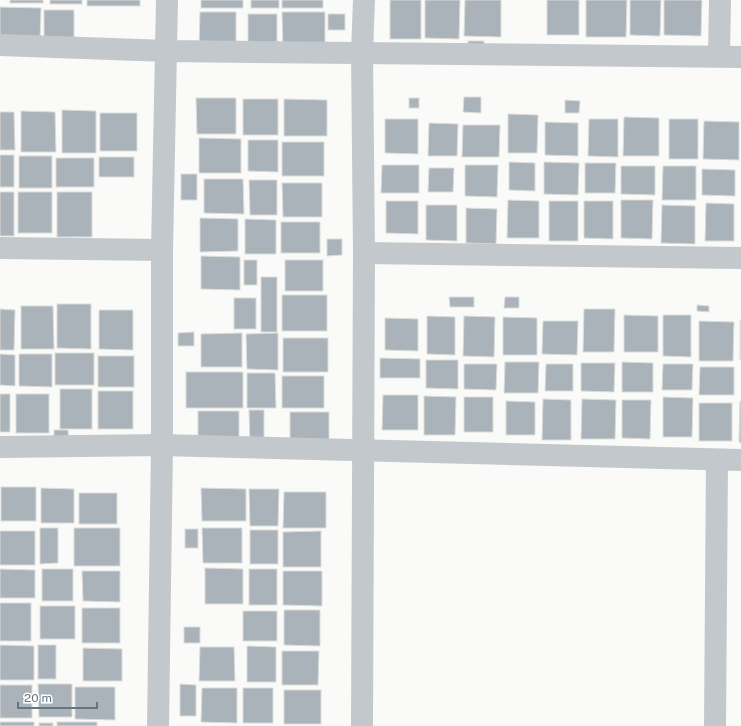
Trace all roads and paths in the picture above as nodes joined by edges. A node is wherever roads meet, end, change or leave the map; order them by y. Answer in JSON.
{"nodes":[{"id":1,"x":167,"y":0,"type":"edge"},
{"id":2,"x":364,"y":0,"type":"edge"},
{"id":3,"x":720,"y":0,"type":"edge"},
{"id":4,"x":0,"y":45,"type":"edge"},
{"id":5,"x":167,"y":51,"type":"junction"},
{"id":6,"x":362,"y":52,"type":"junction"},
{"id":7,"x":719,"y":56,"type":"junction"},
{"id":8,"x":741,"y":56,"type":"edge"},
{"id":9,"x":0,"y":248,"type":"edge"},
{"id":10,"x":162,"y":250,"type":"junction"},
{"id":11,"x":364,"y":253,"type":"junction"},
{"id":12,"x":741,"y":258,"type":"edge"},
{"id":13,"x":162,"y":445,"type":"junction"},
{"id":14,"x":0,"y":447,"type":"edge"},
{"id":15,"x":364,"y":450,"type":"junction"},
{"id":16,"x":717,"y":460,"type":"junction"},
{"id":17,"x":741,"y":460,"type":"edge"},
{"id":18,"x":158,"y":726,"type":"edge"},
{"id":19,"x":362,"y":726,"type":"edge"},
{"id":20,"x":715,"y":726,"type":"edge"}],
"edges":[{"from":1,"to":5,"type":"street"},
{"from":2,"to":6,"type":"street"},
{"from":3,"to":7,"type":"street"},
{"from":4,"to":5,"type":"street"},
{"from":5,"to":6,"type":"street"},
{"from":5,"to":10,"type":"street"},
{"from":6,"to":7,"type":"street"},
{"from":6,"to":11,"type":"street"},
{"from":7,"to":8,"type":"street"},
{"from":9,"to":10,"type":"street"},
{"from":10,"to":13,"type":"street"},
{"from":11,"to":12,"type":"street"},
{"from":11,"to":15,"type":"street"},
{"from":13,"to":14,"type":"street"},
{"from":13,"to":15,"type":"street"},
{"from":13,"to":18,"type":"street"},
{"from":15,"to":16,"type":"street"},
{"from":15,"to":19,"type":"street"},
{"from":16,"to":17,"type":"street"},
{"from":16,"to":20,"type":"street"}]}
